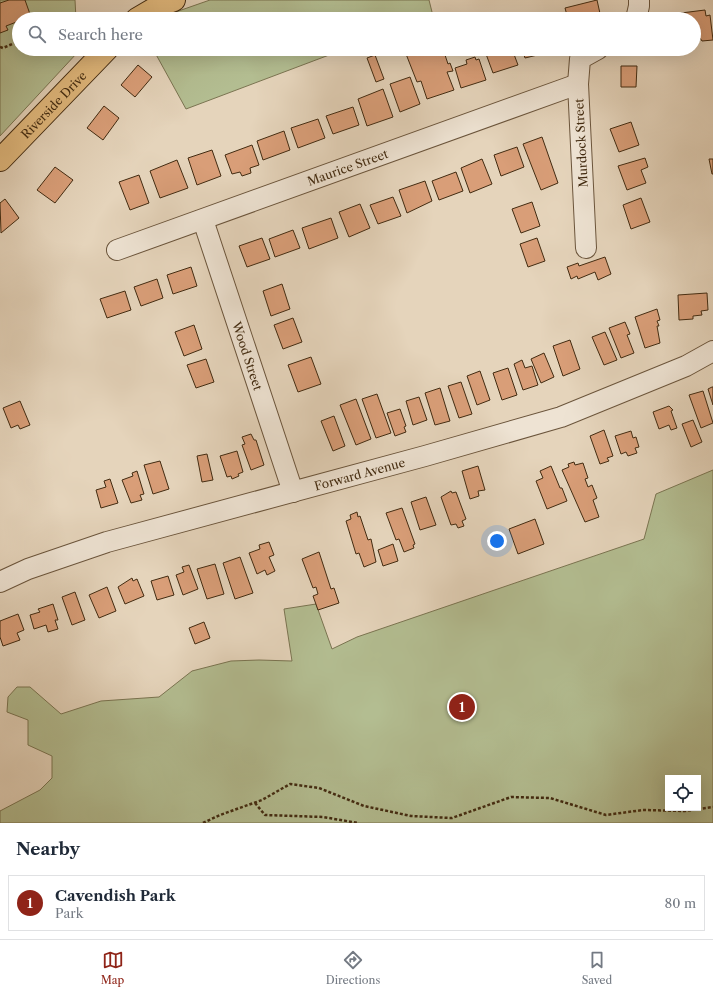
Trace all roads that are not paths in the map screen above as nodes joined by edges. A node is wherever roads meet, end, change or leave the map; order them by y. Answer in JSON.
{"nodes":[{"id":1,"x":174,"y":0,"type":"edge"},
{"id":2,"x":639,"y":0,"type":"edge"},
{"id":3,"x":149,"y":12,"type":"edge"},
{"id":4,"x":638,"y":12,"type":"edge"},
{"id":5,"x":100,"y":56,"type":"edge"},
{"id":6,"x":585,"y":56,"type":"edge"},
{"id":7,"x":578,"y":84,"type":"junction"},
{"id":8,"x":0,"y":160,"type":"edge"},
{"id":9,"x":203,"y":220,"type":"junction"},
{"id":10,"x":586,"y":248,"type":"dead end"},
{"id":11,"x":117,"y":250,"type":"dead end"},
{"id":12,"x":713,"y":351,"type":"edge"},
{"id":13,"x":293,"y":492,"type":"junction"},
{"id":14,"x":0,"y":582,"type":"edge"}],
"edges":[{"from":1,"to":3,"type":"main road"},
{"from":2,"to":4,"type":"street"},
{"from":5,"to":8,"type":"main road","name":"Riverside Drive"},
{"from":6,"to":7,"type":"street","name":"Murdock Street"},
{"from":7,"to":9,"type":"street","name":"Maurice Street"},
{"from":7,"to":10,"type":"street","name":"Murdock Street"},
{"from":9,"to":11,"type":"street","name":"Maurice Street"},
{"from":9,"to":13,"type":"street","name":"Wood Street"},
{"from":12,"to":13,"type":"street","name":"Forward Avenue"},
{"from":13,"to":14,"type":"street","name":"Forward Avenue"}]}
